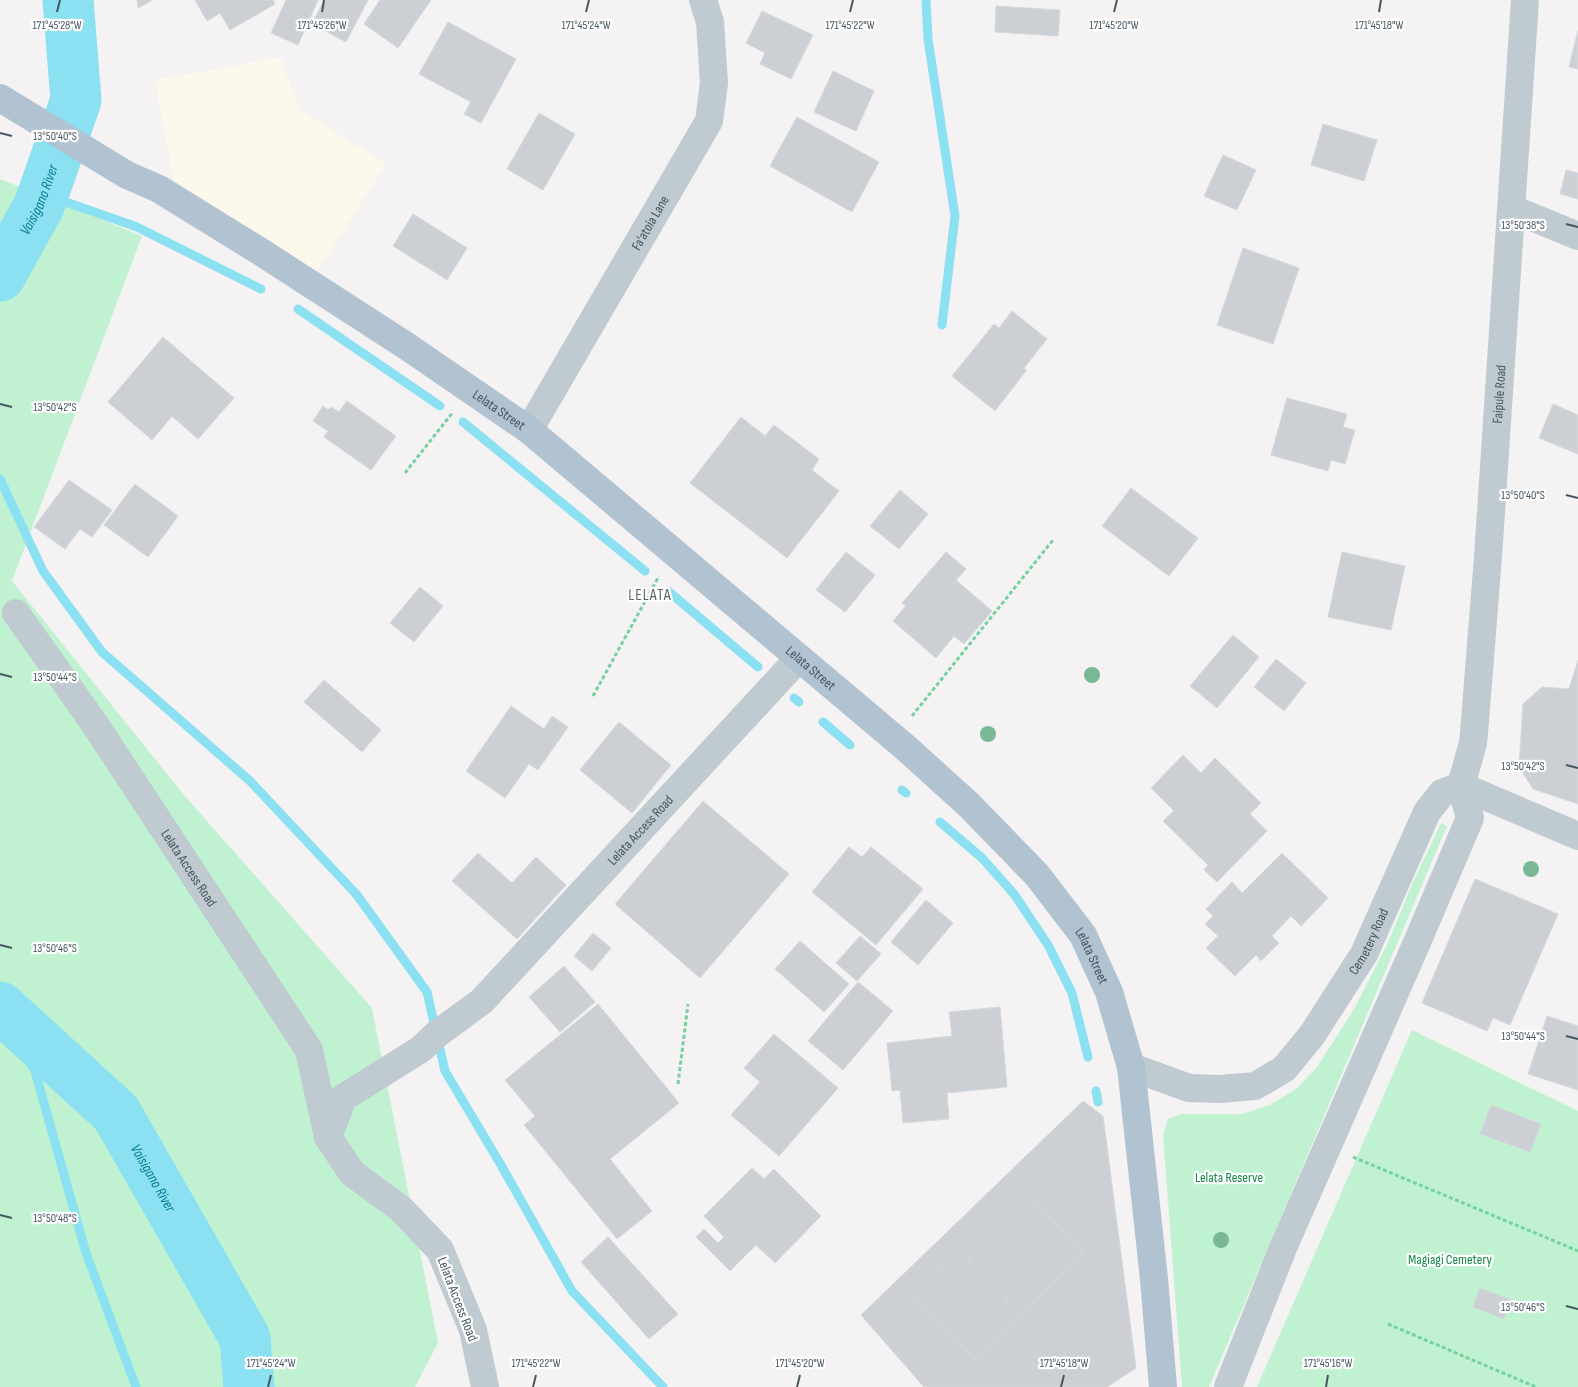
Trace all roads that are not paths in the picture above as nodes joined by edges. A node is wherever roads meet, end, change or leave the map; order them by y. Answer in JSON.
{"nodes":[{"id":1,"x":703,"y":0,"type":"edge"},
{"id":2,"x":1525,"y":0,"type":"edge"},
{"id":3,"x":0,"y":98,"type":"edge"},
{"id":4,"x":1512,"y":209,"type":"junction"},
{"id":5,"x":1578,"y":236,"type":"edge"},
{"id":6,"x":529,"y":430,"type":"junction"},
{"id":7,"x":16,"y":613,"type":"dead end"},
{"id":8,"x":798,"y":658,"type":"junction"},
{"id":9,"x":1461,"y":786,"type":"junction"},
{"id":10,"x":1578,"y":836,"type":"edge"},
{"id":11,"x":1131,"y":1067,"type":"junction"},
{"id":12,"x":328,"y":1137,"type":"junction"},
{"id":13,"x":485,"y":1387,"type":"edge"},
{"id":14,"x":1163,"y":1387,"type":"edge"},
{"id":15,"x":1228,"y":1387,"type":"edge"}],
"edges":[{"from":1,"to":6,"type":"street","name":"Fa'atoia Lane"},
{"from":2,"to":4,"type":"street","name":"Faipule Road"},
{"from":3,"to":6,"type":"main road","name":"Lelata Street"},
{"from":4,"to":5,"type":"street"},
{"from":4,"to":9,"type":"street","name":"Faipule Road"},
{"from":6,"to":8,"type":"main road","name":"Lelata Street"},
{"from":7,"to":12,"type":"street","name":"Lelata Access Road"},
{"from":8,"to":11,"type":"main road","name":"Lelata Street"},
{"from":8,"to":12,"type":"street","name":"Lelata Access Road"},
{"from":9,"to":10,"type":"street"},
{"from":9,"to":11,"type":"street","name":"Cemetery Road"},
{"from":9,"to":15,"type":"street"},
{"from":11,"to":14,"type":"main road","name":"Lelata Street"},
{"from":12,"to":13,"type":"street","name":"Lelata Access Road"}]}
